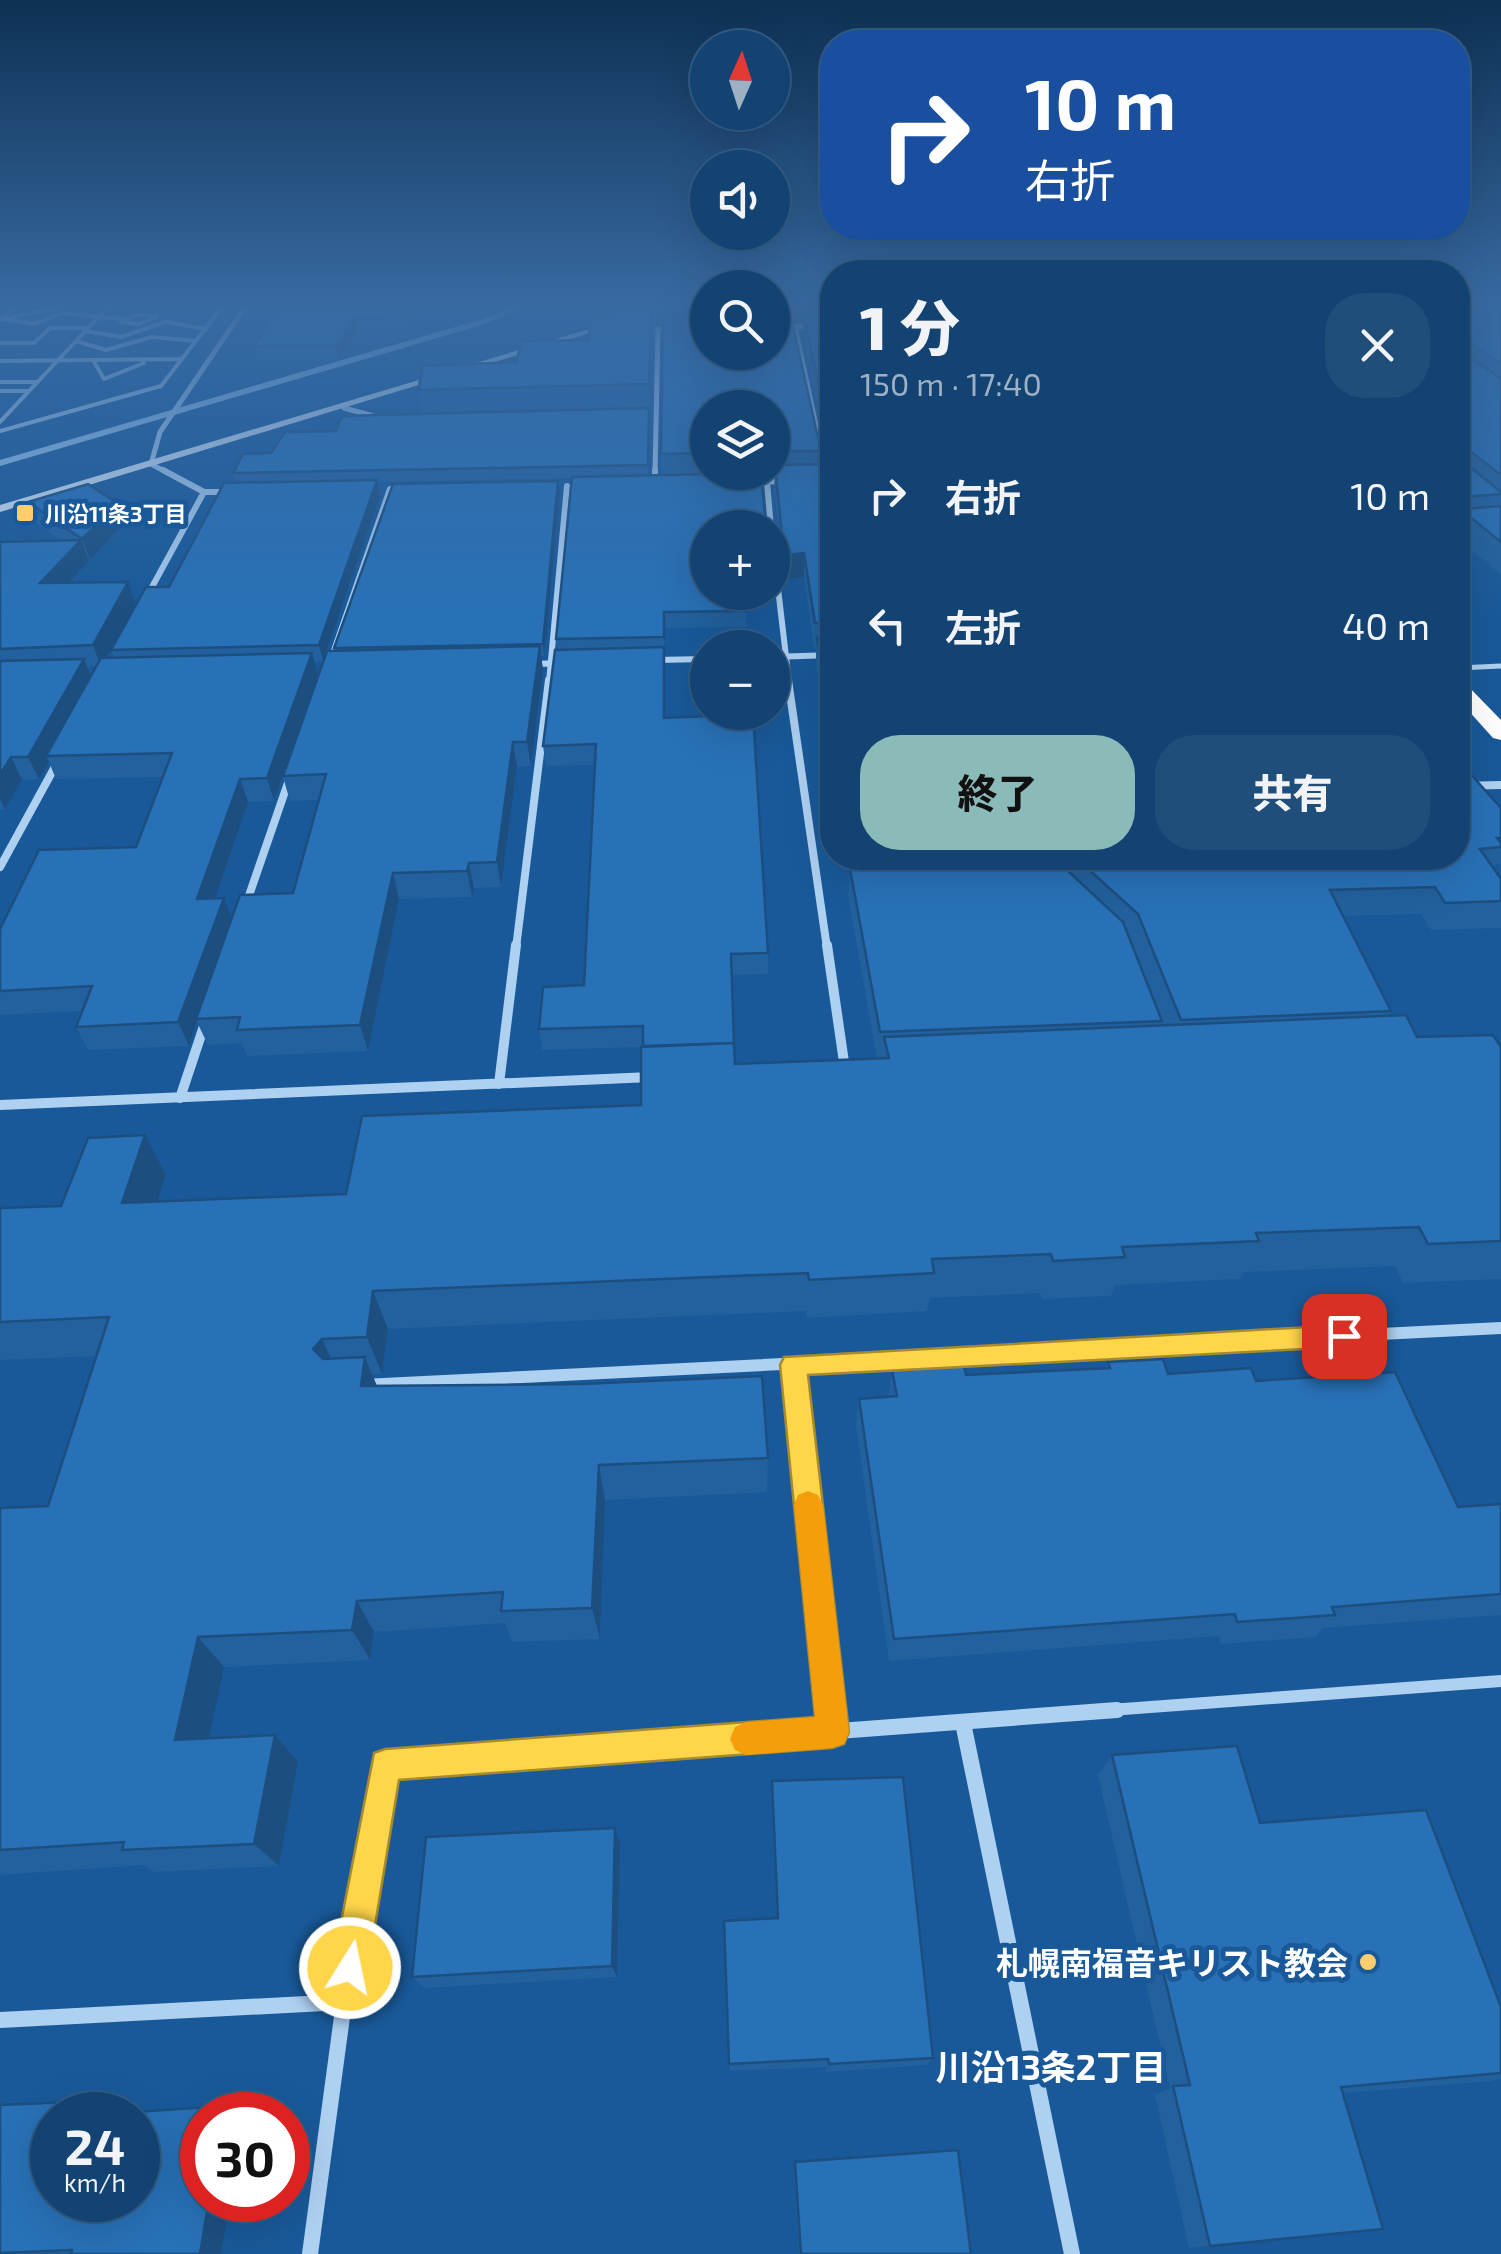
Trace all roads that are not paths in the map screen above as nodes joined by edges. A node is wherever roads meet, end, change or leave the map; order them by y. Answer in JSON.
{"nodes":[{"id":1,"x":68,"y":412,"type":"edge"},
{"id":2,"x":174,"y":412,"type":"edge"},
{"id":3,"x":330,"y":412,"type":"edge"},
{"id":4,"x":360,"y":412,"type":"edge"},
{"id":5,"x":656,"y":412,"type":"edge"},
{"id":6,"x":386,"y":419,"type":"edge"},
{"id":7,"x":0,"y":431,"type":"edge"},
{"id":8,"x":151,"y":464,"type":"junction"},
{"id":9,"x":790,"y":481,"type":"edge"},
{"id":10,"x":797,"y":481,"type":"edge"},
{"id":11,"x":812,"y":481,"type":"edge"},
{"id":12,"x":820,"y":481,"type":"edge"},
{"id":13,"x":637,"y":484,"type":"edge"},
{"id":14,"x":654,"y":484,"type":"junction"},
{"id":15,"x":673,"y":484,"type":"edge"},
{"id":16,"x":584,"y":485,"type":"edge"},
{"id":17,"x":410,"y":488,"type":"edge"},
{"id":18,"x":371,"y":489,"type":"edge"},
{"id":19,"x":390,"y":489,"type":"junction"},
{"id":20,"x":204,"y":492,"type":"junction"},
{"id":21,"x":241,"y":492,"type":"edge"},
{"id":22,"x":0,"y":509,"type":"edge"},
{"id":23,"x":141,"y":608,"type":"edge"},
{"id":24,"x":820,"y":655,"type":"edge"},
{"id":25,"x":790,"y":656,"type":"edge"},
{"id":26,"x":690,"y":659,"type":"edge"},
{"id":27,"x":649,"y":660,"type":"edge"},
{"id":28,"x":550,"y":663,"type":"junction"},
{"id":29,"x":570,"y":663,"type":"edge"},
{"id":30,"x":513,"y":664,"type":"edge"},
{"id":31,"x":1501,"y":666,"type":"edge"},
{"id":32,"x":1470,"y":667,"type":"edge"},
{"id":33,"x":346,"y":668,"type":"edge"},
{"id":34,"x":790,"y":684,"type":"edge"},
{"id":35,"x":1470,"y":700,"type":"edge"},
{"id":36,"x":1501,"y":733,"type":"edge"},
{"id":37,"x":62,"y":754,"type":"edge"},
{"id":38,"x":295,"y":761,"type":"edge"},
{"id":39,"x":1470,"y":786,"type":"edge"},
{"id":40,"x":1501,"y":786,"type":"edge"},
{"id":41,"x":0,"y":867,"type":"edge"},
{"id":42,"x":244,"y":911,"type":"edge"},
{"id":43,"x":212,"y":1004,"type":"edge"},
{"id":44,"x":864,"y":1068,"type":"edge"},
{"id":45,"x":845,"y":1069,"type":"junction"},
{"id":46,"x":826,"y":1070,"type":"edge"},
{"id":47,"x":672,"y":1076,"type":"edge"},
{"id":48,"x":499,"y":1084,"type":"junction"},
{"id":49,"x":180,"y":1098,"type":"junction"},
{"id":50,"x":0,"y":1105,"type":"edge"},
{"id":51,"x":1501,"y":1328,"type":"edge"},
{"id":52,"x":794,"y":1365,"type":"junction"},
{"id":53,"x":340,"y":1386,"type":"edge"},
{"id":54,"x":1501,"y":1681,"type":"edge"},
{"id":55,"x":963,"y":1723,"type":"junction"},
{"id":56,"x":832,"y":1732,"type":"junction"},
{"id":57,"x":344,"y":2002,"type":"junction"},
{"id":58,"x":0,"y":2020,"type":"edge"},
{"id":59,"x":310,"y":2254,"type":"edge"},
{"id":60,"x":1072,"y":2254,"type":"edge"}],
"edges":[{"from":1,"to":7,"type":"lane"},
{"from":2,"to":8,"type":"street"},
{"from":3,"to":8,"type":"street"},
{"from":4,"to":6,"type":"street"},
{"from":5,"to":14,"type":"street"},
{"from":8,"to":20,"type":"street"},
{"from":8,"to":22,"type":"street"},
{"from":9,"to":10,"type":"street"},
{"from":11,"to":12,"type":"street"},
{"from":13,"to":14,"type":"street"},
{"from":14,"to":15,"type":"street"},
{"from":16,"to":28,"type":"street"},
{"from":17,"to":19,"type":"street"},
{"from":18,"to":19,"type":"street"},
{"from":19,"to":33,"type":"street"},
{"from":20,"to":21,"type":"street"},
{"from":20,"to":23,"type":"street"},
{"from":24,"to":25,"type":"street"},
{"from":26,"to":27,"type":"street"},
{"from":28,"to":29,"type":"street"},
{"from":28,"to":30,"type":"street"},
{"from":28,"to":48,"type":"street"},
{"from":31,"to":32,"type":"lane"},
{"from":34,"to":45,"type":"street"},
{"from":35,"to":36,"type":"highway"},
{"from":37,"to":41,"type":"street"},
{"from":38,"to":42,"type":"street"},
{"from":39,"to":40,"type":"street"},
{"from":43,"to":49,"type":"street"},
{"from":44,"to":45,"type":"street"},
{"from":45,"to":46,"type":"street"},
{"from":47,"to":48,"type":"street"},
{"from":48,"to":49,"type":"street"},
{"from":49,"to":50,"type":"street"},
{"from":51,"to":52,"type":"street"},
{"from":52,"to":53,"type":"street"},
{"from":52,"to":56,"type":"street"},
{"from":54,"to":55,"type":"street"},
{"from":55,"to":56,"type":"street"},
{"from":55,"to":60,"type":"street"},
{"from":56,"to":57,"type":"street"},
{"from":57,"to":58,"type":"street"},
{"from":57,"to":59,"type":"street"}]}
